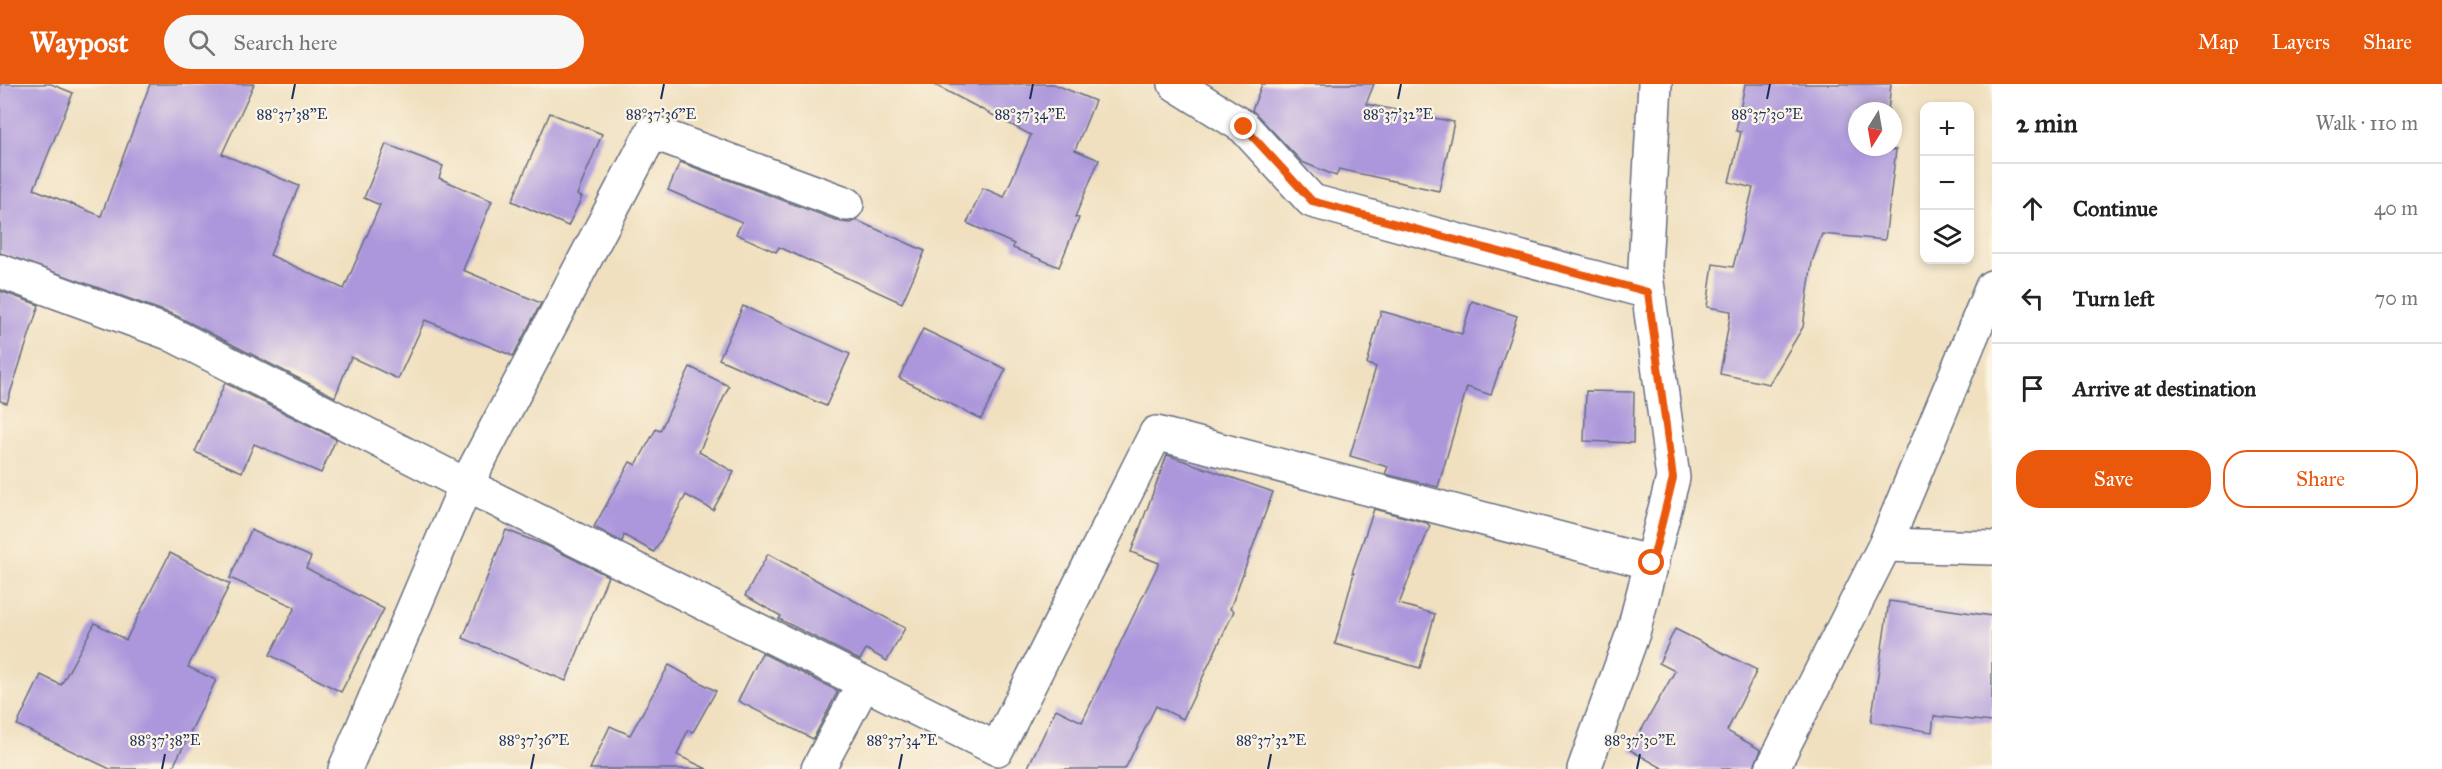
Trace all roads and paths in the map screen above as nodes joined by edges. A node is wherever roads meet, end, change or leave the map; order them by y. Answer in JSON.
{"nodes":[{"id":1,"x":1175,"y":84,"type":"edge"},
{"id":2,"x":1655,"y":84,"type":"edge"},
{"id":3,"x":848,"y":204,"type":"dead end"},
{"id":4,"x":0,"y":271,"type":"edge"},
{"id":5,"x":1992,"y":287,"type":"edge"},
{"id":6,"x":1648,"y":292,"type":"junction"},
{"id":7,"x":466,"y":485,"type":"junction"},
{"id":8,"x":1885,"y":544,"type":"junction"},
{"id":9,"x":1992,"y":548,"type":"edge"},
{"id":10,"x":1652,"y":563,"type":"junction"},
{"id":11,"x":864,"y":683,"type":"junction"},
{"id":12,"x":345,"y":769,"type":"edge"},
{"id":13,"x":818,"y":769,"type":"edge"},
{"id":14,"x":1584,"y":769,"type":"edge"},
{"id":15,"x":1772,"y":769,"type":"edge"}],
"edges":[{"from":1,"to":6,"type":"street"},
{"from":2,"to":6,"type":"street"},
{"from":3,"to":7,"type":"street"},
{"from":4,"to":7,"type":"street"},
{"from":5,"to":8,"type":"street"},
{"from":6,"to":10,"type":"street"},
{"from":7,"to":11,"type":"street"},
{"from":7,"to":12,"type":"street"},
{"from":8,"to":9,"type":"street"},
{"from":8,"to":15,"type":"street"},
{"from":10,"to":11,"type":"street"},
{"from":10,"to":14,"type":"street"},
{"from":11,"to":13,"type":"street"}]}
